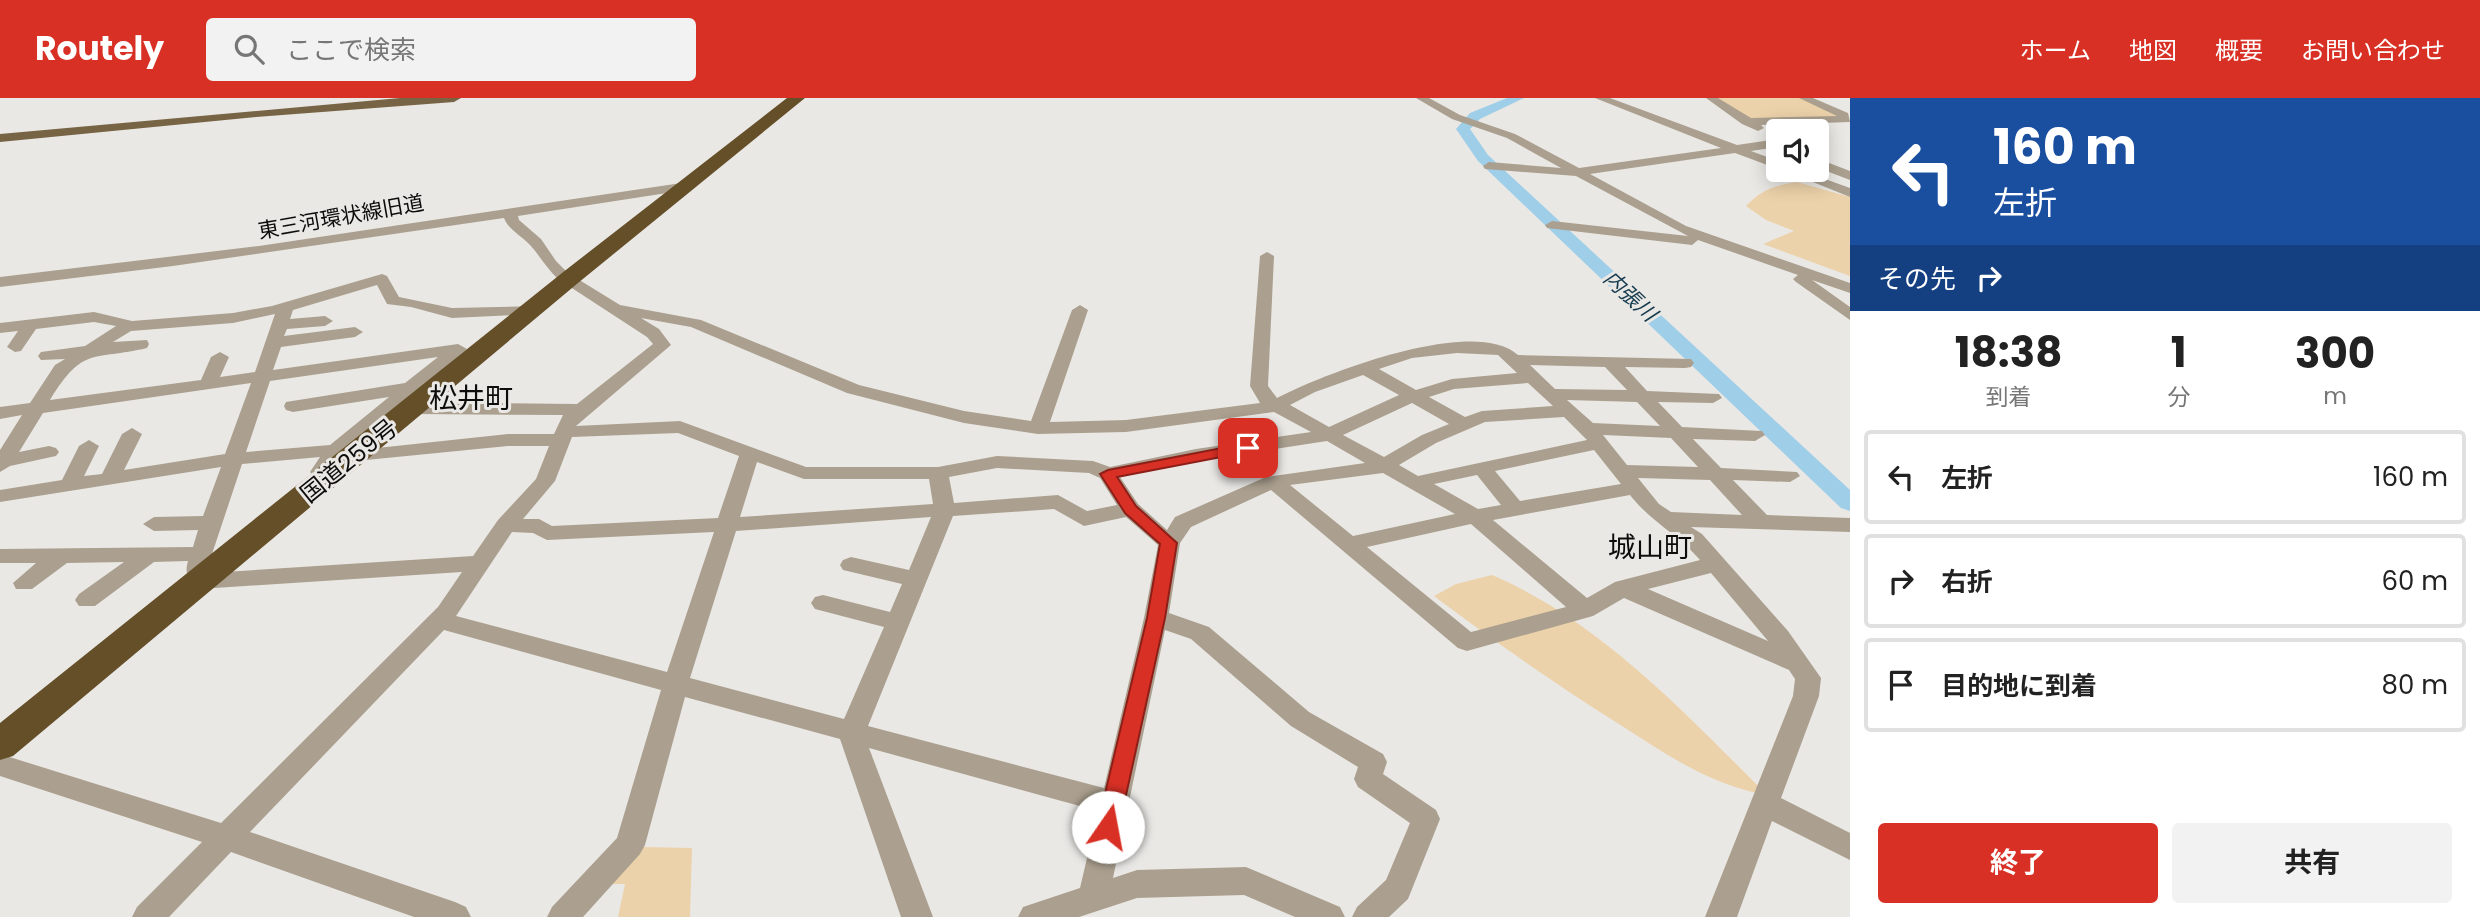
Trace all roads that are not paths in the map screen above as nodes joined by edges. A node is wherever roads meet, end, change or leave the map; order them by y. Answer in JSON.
{"nodes":[{"id":1,"x":454,"y":98,"type":"edge"},
{"id":2,"x":797,"y":98,"type":"edge"},
{"id":3,"x":1421,"y":98,"type":"edge"},
{"id":4,"x":1600,"y":98,"type":"edge"},
{"id":5,"x":1711,"y":98,"type":"edge"},
{"id":6,"x":1804,"y":98,"type":"edge"},
{"id":7,"x":1850,"y":118,"type":"edge"},
{"id":8,"x":1746,"y":122,"type":"junction"},
{"id":9,"x":1766,"y":134,"type":"edge"},
{"id":10,"x":0,"y":138,"type":"edge"},
{"id":11,"x":1766,"y":144,"type":"edge"},
{"id":12,"x":1735,"y":149,"type":"junction"},
{"id":13,"x":1766,"y":161,"type":"edge"},
{"id":14,"x":1489,"y":166,"type":"dead end"},
{"id":15,"x":1829,"y":168,"type":"edge"},
{"id":16,"x":1573,"y":173,"type":"junction"},
{"id":17,"x":1850,"y":176,"type":"edge"},
{"id":18,"x":1821,"y":182,"type":"edge"},
{"id":19,"x":688,"y":186,"type":"junction"},
{"id":20,"x":1850,"y":193,"type":"edge"},
{"id":21,"x":510,"y":212,"type":"junction"},
{"id":22,"x":1552,"y":225,"type":"dead end"},
{"id":23,"x":1715,"y":242,"type":"junction"},
{"id":24,"x":1267,"y":256,"type":"dead end"},
{"id":25,"x":1789,"y":268,"type":"junction"},
{"id":26,"x":570,"y":278,"type":"junction"},
{"id":27,"x":0,"y":282,"type":"edge"},
{"id":28,"x":1850,"y":288,"type":"edge"},
{"id":29,"x":535,"y":309,"type":"junction"},
{"id":30,"x":615,"y":309,"type":"junction"},
{"id":31,"x":1080,"y":310,"type":"dead end"},
{"id":32,"x":1850,"y":315,"type":"edge"},
{"id":33,"x":326,"y":321,"type":"dead end"},
{"id":34,"x":31,"y":324,"type":"junction"},
{"id":35,"x":279,"y":325,"type":"junction"},
{"id":36,"x":127,"y":326,"type":"junction"},
{"id":37,"x":0,"y":328,"type":"edge"},
{"id":38,"x":355,"y":332,"type":"dead end"},
{"id":39,"x":141,"y":344,"type":"dead end"},
{"id":40,"x":15,"y":347,"type":"dead end"},
{"id":41,"x":89,"y":351,"type":"junction"},
{"id":42,"x":47,"y":356,"type":"dead end"},
{"id":43,"x":220,"y":357,"type":"dead end"},
{"id":44,"x":365,"y":360,"type":"junction"},
{"id":45,"x":1515,"y":360,"type":"junction"},
{"id":46,"x":1611,"y":363,"type":"junction"},
{"id":47,"x":1685,"y":363,"type":"dead end"},
{"id":48,"x":321,"y":366,"type":"junction"},
{"id":49,"x":1364,"y":368,"type":"junction"},
{"id":50,"x":262,"y":375,"type":"junction"},
{"id":51,"x":1533,"y":377,"type":"junction"},
{"id":52,"x":209,"y":382,"type":"junction"},
{"id":53,"x":361,"y":382,"type":"dead end"},
{"id":54,"x":313,"y":389,"type":"dead end"},
{"id":55,"x":1414,"y":396,"type":"junction"},
{"id":56,"x":1641,"y":396,"type":"junction"},
{"id":57,"x":1713,"y":398,"type":"dead end"},
{"id":58,"x":407,"y":399,"type":"junction"},
{"id":59,"x":1561,"y":402,"type":"junction"},
{"id":60,"x":293,"y":406,"type":"dead end"},
{"id":61,"x":1275,"y":406,"type":"junction"},
{"id":62,"x":36,"y":408,"type":"junction"},
{"id":63,"x":581,"y":410,"type":"junction"},
{"id":64,"x":0,"y":413,"type":"edge"},
{"id":65,"x":314,"y":414,"type":"dead end"},
{"id":66,"x":1463,"y":424,"type":"junction"},
{"id":67,"x":1038,"y":428,"type":"junction"},
{"id":68,"x":22,"y":431,"type":"junction"},
{"id":69,"x":1676,"y":432,"type":"junction"},
{"id":70,"x":0,"y":434,"type":"edge"},
{"id":71,"x":132,"y":435,"type":"dead end"},
{"id":72,"x":1755,"y":435,"type":"dead end"},
{"id":73,"x":563,"y":436,"type":"junction"},
{"id":74,"x":1326,"y":436,"type":"junction"},
{"id":75,"x":1594,"y":436,"type":"junction"},
{"id":76,"x":89,"y":446,"type":"dead end"},
{"id":77,"x":49,"y":452,"type":"dead end"},
{"id":78,"x":345,"y":453,"type":"junction"},
{"id":79,"x":750,"y":453,"type":"junction"},
{"id":80,"x":233,"y":459,"type":"junction"},
{"id":81,"x":2,"y":463,"type":"edge"},
{"id":82,"x":1382,"y":467,"type":"junction"},
{"id":83,"x":1483,"y":469,"type":"junction"},
{"id":84,"x":938,"y":473,"type":"junction"},
{"id":85,"x":1108,"y":474,"type":"junction"},
{"id":86,"x":1714,"y":474,"type":"junction"},
{"id":87,"x":1790,"y":476,"type":"dead end"},
{"id":88,"x":108,"y":479,"type":"junction"},
{"id":89,"x":1628,"y":479,"type":"junction"},
{"id":90,"x":1273,"y":481,"type":"junction"},
{"id":91,"x":1412,"y":483,"type":"junction"},
{"id":92,"x":71,"y":485,"type":"junction"},
{"id":93,"x":0,"y":496,"type":"edge"},
{"id":94,"x":1130,"y":509,"type":"junction"},
{"id":95,"x":1515,"y":509,"type":"junction"},
{"id":96,"x":945,"y":510,"type":"junction"},
{"id":97,"x":1475,"y":516,"type":"junction"},
{"id":98,"x":1665,"y":519,"type":"junction"},
{"id":99,"x":1761,"y":522,"type":"junction"},
{"id":100,"x":211,"y":523,"type":"junction"},
{"id":101,"x":155,"y":524,"type":"dead end"},
{"id":102,"x":506,"y":525,"type":"junction"},
{"id":103,"x":727,"y":525,"type":"junction"},
{"id":104,"x":1850,"y":525,"type":"edge"},
{"id":105,"x":1169,"y":543,"type":"junction"},
{"id":106,"x":1349,"y":544,"type":"junction"},
{"id":107,"x":150,"y":554,"type":"junction"},
{"id":108,"x":63,"y":555,"type":"junction"},
{"id":109,"x":11,"y":556,"type":"edge"},
{"id":110,"x":478,"y":563,"type":"junction"},
{"id":111,"x":1716,"y":564,"type":"junction"},
{"id":112,"x":851,"y":565,"type":"dead end"},
{"id":113,"x":201,"y":567,"type":"junction"},
{"id":114,"x":0,"y":571,"type":"edge"},
{"id":115,"x":914,"y":579,"type":"junction"},
{"id":116,"x":24,"y":583,"type":"dead end"},
{"id":117,"x":1623,"y":588,"type":"junction"},
{"id":118,"x":87,"y":600,"type":"dead end"},
{"id":119,"x":823,"y":603,"type":"dead end"},
{"id":120,"x":1585,"y":610,"type":"junction"},
{"id":121,"x":1156,"y":618,"type":"junction"},
{"id":122,"x":439,"y":620,"type":"junction"},
{"id":123,"x":897,"y":622,"type":"junction"},
{"id":124,"x":1801,"y":665,"type":"junction"},
{"id":125,"x":676,"y":684,"type":"junction"},
{"id":126,"x":851,"y":734,"type":"junction"},
{"id":127,"x":0,"y":745,"type":"edge"},
{"id":128,"x":0,"y":765,"type":"edge"},
{"id":129,"x":1113,"y":803,"type":"junction"},
{"id":130,"x":1763,"y":803,"type":"junction"},
{"id":131,"x":226,"y":837,"type":"junction"},
{"id":132,"x":1850,"y":847,"type":"edge"},
{"id":133,"x":1093,"y":898,"type":"junction"},
{"id":134,"x":148,"y":917,"type":"edge"},
{"id":135,"x":455,"y":917,"type":"edge"},
{"id":136,"x":563,"y":917,"type":"edge"},
{"id":137,"x":917,"y":917,"type":"edge"},
{"id":138,"x":1034,"y":917,"type":"edge"},
{"id":139,"x":1329,"y":917,"type":"edge"},
{"id":140,"x":1368,"y":917,"type":"edge"},
{"id":141,"x":1721,"y":917,"type":"edge"}],
"edges":[{"from":1,"to":10,"type":"main road"},
{"from":2,"to":19,"type":"highway","name":"国道259号"},
{"from":3,"to":16,"type":"street"},
{"from":4,"to":12,"type":"street"},
{"from":5,"to":8,"type":"street"},
{"from":6,"to":7,"type":"street"},
{"from":7,"to":8,"type":"street"},
{"from":8,"to":9,"type":"street"},
{"from":11,"to":12,"type":"street"},
{"from":12,"to":13,"type":"street"},
{"from":12,"to":16,"type":"street"},
{"from":14,"to":16,"type":"street"},
{"from":15,"to":17,"type":"street"},
{"from":16,"to":23,"type":"street"},
{"from":18,"to":20,"type":"street"},
{"from":19,"to":21,"type":"street","name":"東三河環状線旧道"},
{"from":19,"to":26,"type":"highway","name":"国道259号"},
{"from":21,"to":26,"type":"street"},
{"from":21,"to":27,"type":"street","name":"東三河環状線旧道"},
{"from":22,"to":23,"type":"street"},
{"from":23,"to":25,"type":"street"},
{"from":24,"to":61,"type":"street"},
{"from":25,"to":28,"type":"street"},
{"from":25,"to":32,"type":"street"},
{"from":26,"to":29,"type":"highway","name":"国道259号"},
{"from":26,"to":30,"type":"street"},
{"from":29,"to":35,"type":"street"},
{"from":29,"to":58,"type":"highway","name":"国道259号"},
{"from":30,"to":63,"type":"street"},
{"from":30,"to":67,"type":"street"},
{"from":31,"to":67,"type":"street"},
{"from":33,"to":35,"type":"street"},
{"from":34,"to":36,"type":"street"},
{"from":34,"to":37,"type":"street"},
{"from":34,"to":40,"type":"street"},
{"from":35,"to":36,"type":"street"},
{"from":35,"to":38,"type":"street"},
{"from":35,"to":50,"type":"street"},
{"from":36,"to":41,"type":"street"},
{"from":39,"to":41,"type":"street"},
{"from":41,"to":42,"type":"street"},
{"from":41,"to":62,"type":"street"},
{"from":43,"to":52,"type":"street"},
{"from":44,"to":48,"type":"street"},
{"from":44,"to":53,"type":"street"},
{"from":44,"to":58,"type":"street"},
{"from":45,"to":46,"type":"street"},
{"from":45,"to":49,"type":"street"},
{"from":45,"to":51,"type":"street"},
{"from":46,"to":47,"type":"street"},
{"from":46,"to":56,"type":"street"},
{"from":48,"to":50,"type":"street"},
{"from":48,"to":54,"type":"street"},
{"from":49,"to":55,"type":"street"},
{"from":49,"to":61,"type":"street"},
{"from":50,"to":52,"type":"street"},
{"from":50,"to":80,"type":"street"},
{"from":51,"to":55,"type":"street"},
{"from":51,"to":59,"type":"street"},
{"from":52,"to":62,"type":"street"},
{"from":55,"to":66,"type":"street"},
{"from":55,"to":74,"type":"street"},
{"from":56,"to":57,"type":"street"},
{"from":56,"to":59,"type":"street"},
{"from":56,"to":69,"type":"street"},
{"from":58,"to":60,"type":"street"},
{"from":58,"to":63,"type":"street"},
{"from":58,"to":65,"type":"street"},
{"from":58,"to":78,"type":"highway","name":"国道259号"},
{"from":59,"to":66,"type":"street"},
{"from":59,"to":75,"type":"street"},
{"from":61,"to":67,"type":"street"},
{"from":61,"to":74,"type":"street"},
{"from":62,"to":64,"type":"street"},
{"from":62,"to":68,"type":"street"},
{"from":63,"to":73,"type":"street"},
{"from":66,"to":82,"type":"street"},
{"from":68,"to":70,"type":"street"},
{"from":68,"to":81,"type":"street"},
{"from":69,"to":72,"type":"street"},
{"from":69,"to":75,"type":"street"},
{"from":69,"to":86,"type":"street"},
{"from":71,"to":88,"type":"street"},
{"from":73,"to":78,"type":"street"},
{"from":73,"to":79,"type":"street"},
{"from":73,"to":102,"type":"street"},
{"from":74,"to":82,"type":"street"},
{"from":74,"to":85,"type":"street"},
{"from":75,"to":83,"type":"street"},
{"from":75,"to":89,"type":"street"},
{"from":76,"to":92,"type":"street"},
{"from":77,"to":81,"type":"street"},
{"from":78,"to":80,"type":"street"},
{"from":78,"to":113,"type":"highway","name":"国道259号"},
{"from":79,"to":84,"type":"street"},
{"from":79,"to":103,"type":"street"},
{"from":80,"to":88,"type":"street"},
{"from":80,"to":100,"type":"street"},
{"from":82,"to":90,"type":"street"},
{"from":82,"to":91,"type":"street"},
{"from":83,"to":91,"type":"street"},
{"from":83,"to":95,"type":"street"},
{"from":84,"to":85,"type":"street"},
{"from":84,"to":96,"type":"street"},
{"from":85,"to":94,"type":"street"},
{"from":86,"to":87,"type":"street"},
{"from":86,"to":89,"type":"street"},
{"from":86,"to":99,"type":"street"},
{"from":88,"to":92,"type":"street"},
{"from":89,"to":95,"type":"street"},
{"from":89,"to":98,"type":"street"},
{"from":90,"to":105,"type":"street"},
{"from":90,"to":106,"type":"street"},
{"from":91,"to":97,"type":"street"},
{"from":92,"to":93,"type":"street"},
{"from":94,"to":96,"type":"street"},
{"from":94,"to":105,"type":"street"},
{"from":95,"to":97,"type":"street"},
{"from":96,"to":103,"type":"street"},
{"from":96,"to":115,"type":"street"},
{"from":97,"to":106,"type":"street"},
{"from":97,"to":120,"type":"street"},
{"from":98,"to":99,"type":"street"},
{"from":98,"to":111,"type":"street"},
{"from":99,"to":104,"type":"street"},
{"from":100,"to":101,"type":"street"},
{"from":100,"to":113,"type":"street"},
{"from":102,"to":103,"type":"street"},
{"from":102,"to":110,"type":"street"},
{"from":103,"to":125,"type":"street"},
{"from":105,"to":121,"type":"street"},
{"from":106,"to":120,"type":"street"},
{"from":107,"to":108,"type":"street"},
{"from":107,"to":113,"type":"street"},
{"from":107,"to":118,"type":"street"},
{"from":108,"to":109,"type":"street"},
{"from":108,"to":116,"type":"street"},
{"from":109,"to":114,"type":"street"},
{"from":110,"to":113,"type":"street"},
{"from":110,"to":122,"type":"street"},
{"from":111,"to":117,"type":"street"},
{"from":111,"to":124,"type":"street"},
{"from":112,"to":115,"type":"street"},
{"from":113,"to":127,"type":"highway","name":"国道259号"},
{"from":115,"to":123,"type":"street"},
{"from":117,"to":120,"type":"street"},
{"from":117,"to":124,"type":"street"},
{"from":119,"to":123,"type":"street"},
{"from":121,"to":129,"type":"street"},
{"from":121,"to":140,"type":"street"},
{"from":122,"to":125,"type":"street"},
{"from":122,"to":131,"type":"street"},
{"from":123,"to":126,"type":"street"},
{"from":124,"to":130,"type":"street"},
{"from":125,"to":126,"type":"street"},
{"from":125,"to":136,"type":"street"},
{"from":126,"to":129,"type":"street"},
{"from":126,"to":137,"type":"street"},
{"from":128,"to":131,"type":"street"},
{"from":129,"to":133,"type":"street"},
{"from":130,"to":132,"type":"street"},
{"from":130,"to":141,"type":"street"},
{"from":131,"to":134,"type":"street"},
{"from":131,"to":135,"type":"street"},
{"from":133,"to":138,"type":"street"},
{"from":133,"to":139,"type":"street"}]}
